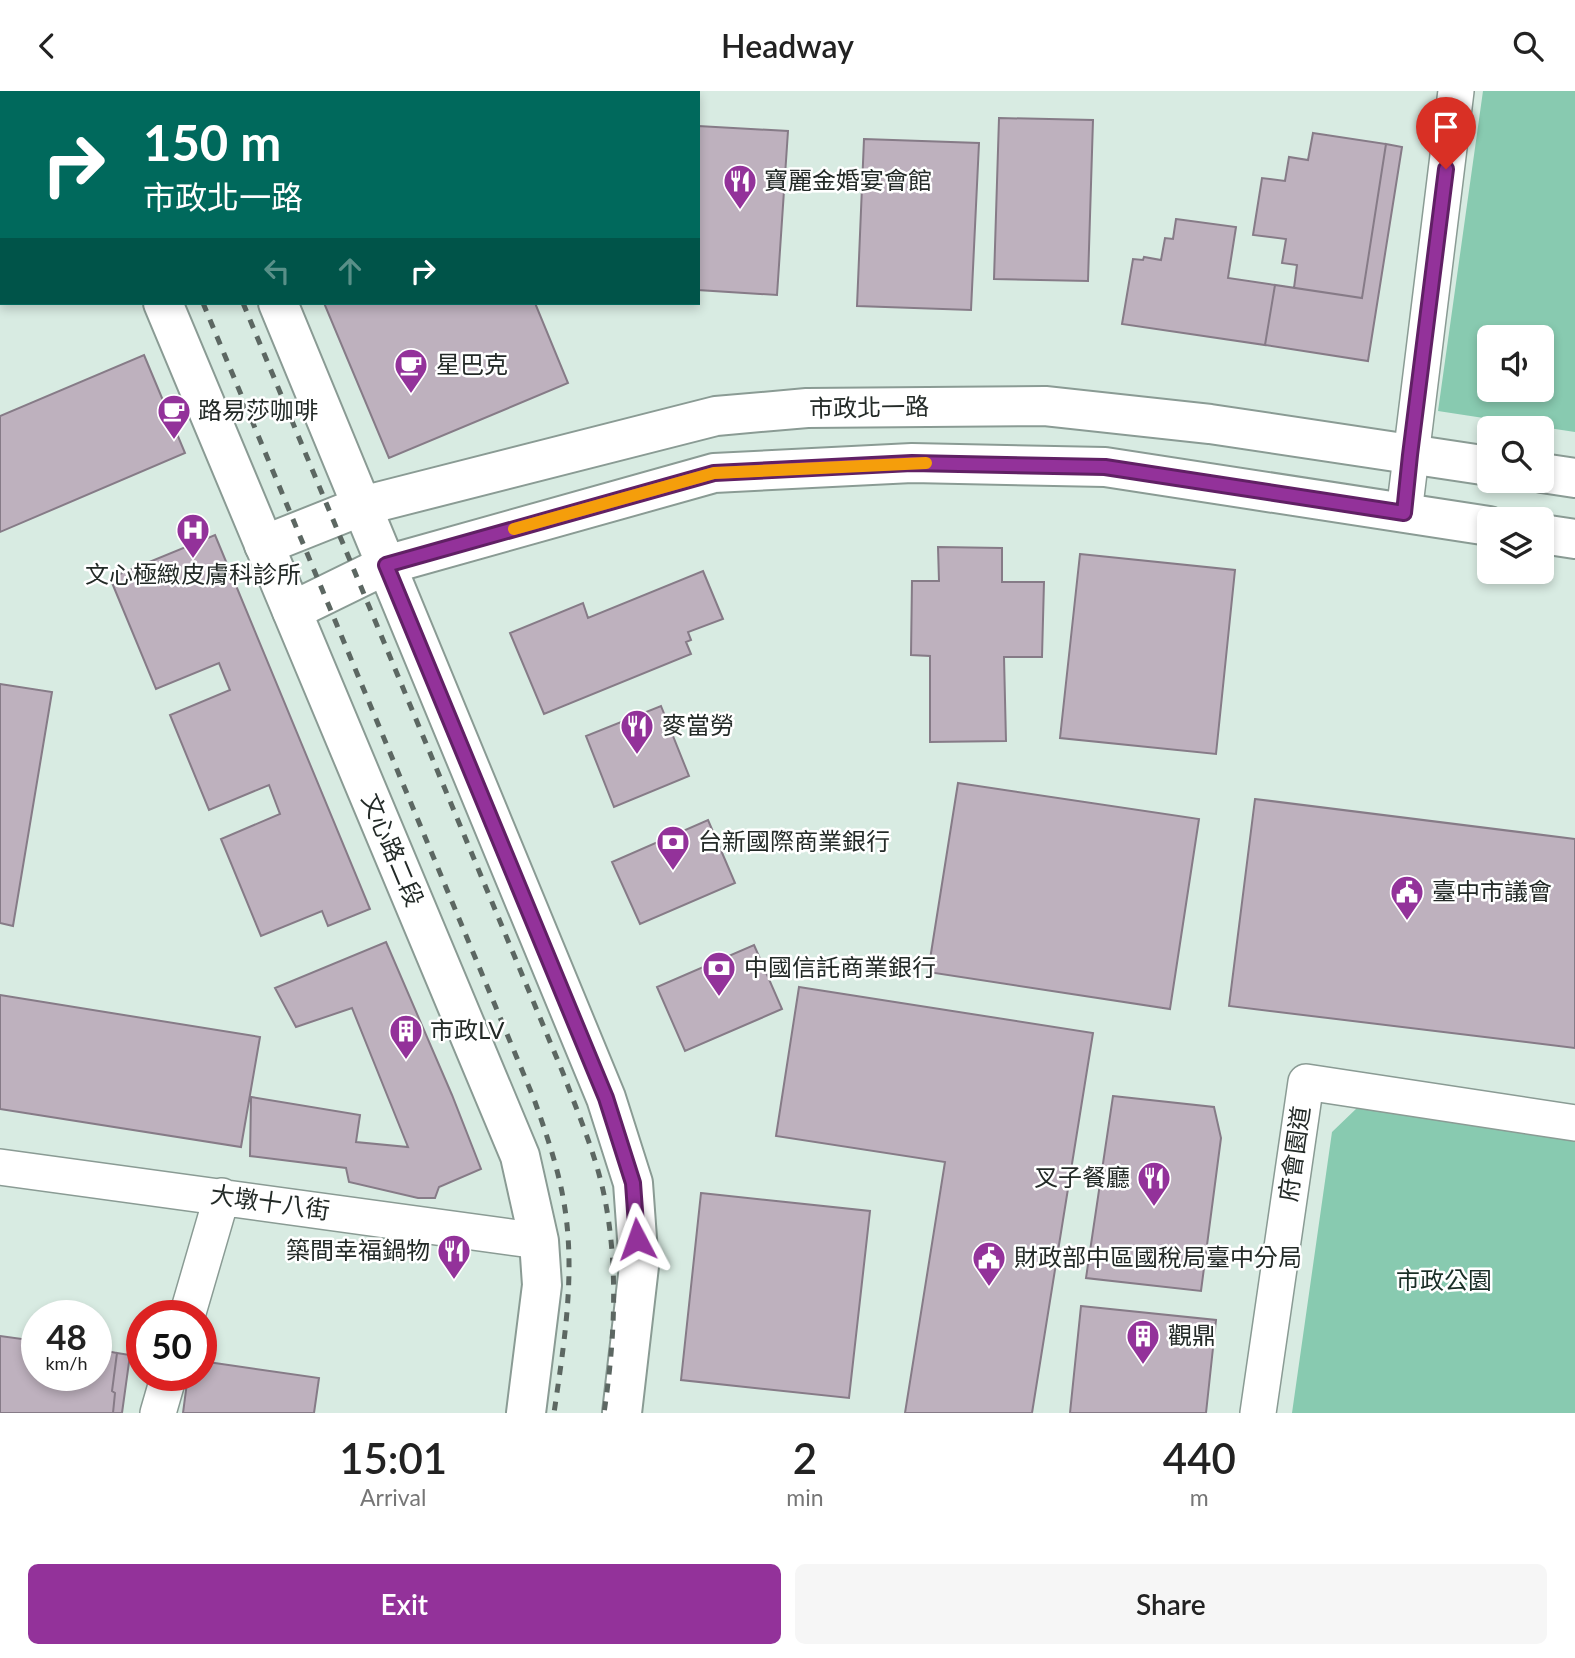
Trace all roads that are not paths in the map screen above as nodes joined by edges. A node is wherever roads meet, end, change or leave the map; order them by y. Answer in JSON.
{"nodes":[{"id":1,"x":1456,"y":91,"type":"edge"},
{"id":2,"x":164,"y":305,"type":"edge"},
{"id":3,"x":279,"y":305,"type":"edge"},
{"id":4,"x":1410,"y":455,"type":"junction"},
{"id":5,"x":1477,"y":464,"type":"edge"},
{"id":6,"x":1554,"y":475,"type":"edge"},
{"id":7,"x":1575,"y":478,"type":"edge"},
{"id":8,"x":362,"y":506,"type":"junction"},
{"id":9,"x":1404,"y":513,"type":"junction"},
{"id":10,"x":1477,"y":524,"type":"edge"},
{"id":11,"x":1554,"y":536,"type":"edge"},
{"id":12,"x":1575,"y":539,"type":"edge"},
{"id":13,"x":264,"y":545,"type":"junction"},
{"id":14,"x":386,"y":565,"type":"junction"},
{"id":15,"x":292,"y":611,"type":"junction"},
{"id":16,"x":1575,"y":1123,"type":"edge"},
{"id":17,"x":0,"y":1167,"type":"edge"},
{"id":18,"x":222,"y":1196,"type":"junction"},
{"id":19,"x":539,"y":1241,"type":"junction"},
{"id":20,"x":192,"y":1300,"type":"edge"},
{"id":21,"x":164,"y":1391,"type":"edge"},
{"id":22,"x":158,"y":1413,"type":"edge"},
{"id":23,"x":526,"y":1413,"type":"edge"},
{"id":24,"x":621,"y":1413,"type":"edge"},
{"id":25,"x":1258,"y":1413,"type":"edge"}],
"edges":[{"from":1,"to":4,"type":"street"},
{"from":2,"to":13,"type":"street","name":"文心路二段"},
{"from":3,"to":8,"type":"street"},
{"from":4,"to":5,"type":"street","name":"市政北一路"},
{"from":4,"to":8,"type":"street","name":"市政北一路"},
{"from":4,"to":9,"type":"street"},
{"from":6,"to":7,"type":"street"},
{"from":8,"to":13,"type":"street","name":"市政北一路"},
{"from":8,"to":14,"type":"street"},
{"from":9,"to":10,"type":"street"},
{"from":9,"to":14,"type":"street"},
{"from":11,"to":12,"type":"street"},
{"from":13,"to":15,"type":"street","name":"文心路二段"},
{"from":14,"to":15,"type":"street"},
{"from":14,"to":24,"type":"street"},
{"from":15,"to":19,"type":"street","name":"文心路二段"},
{"from":16,"to":25,"type":"street","name":"府會園道"},
{"from":17,"to":18,"type":"street","name":"大墩十八街"},
{"from":18,"to":19,"type":"street","name":"大墩十八街"},
{"from":18,"to":20,"type":"street"},
{"from":19,"to":23,"type":"street","name":"文心路二段"},
{"from":21,"to":22,"type":"street"}]}
